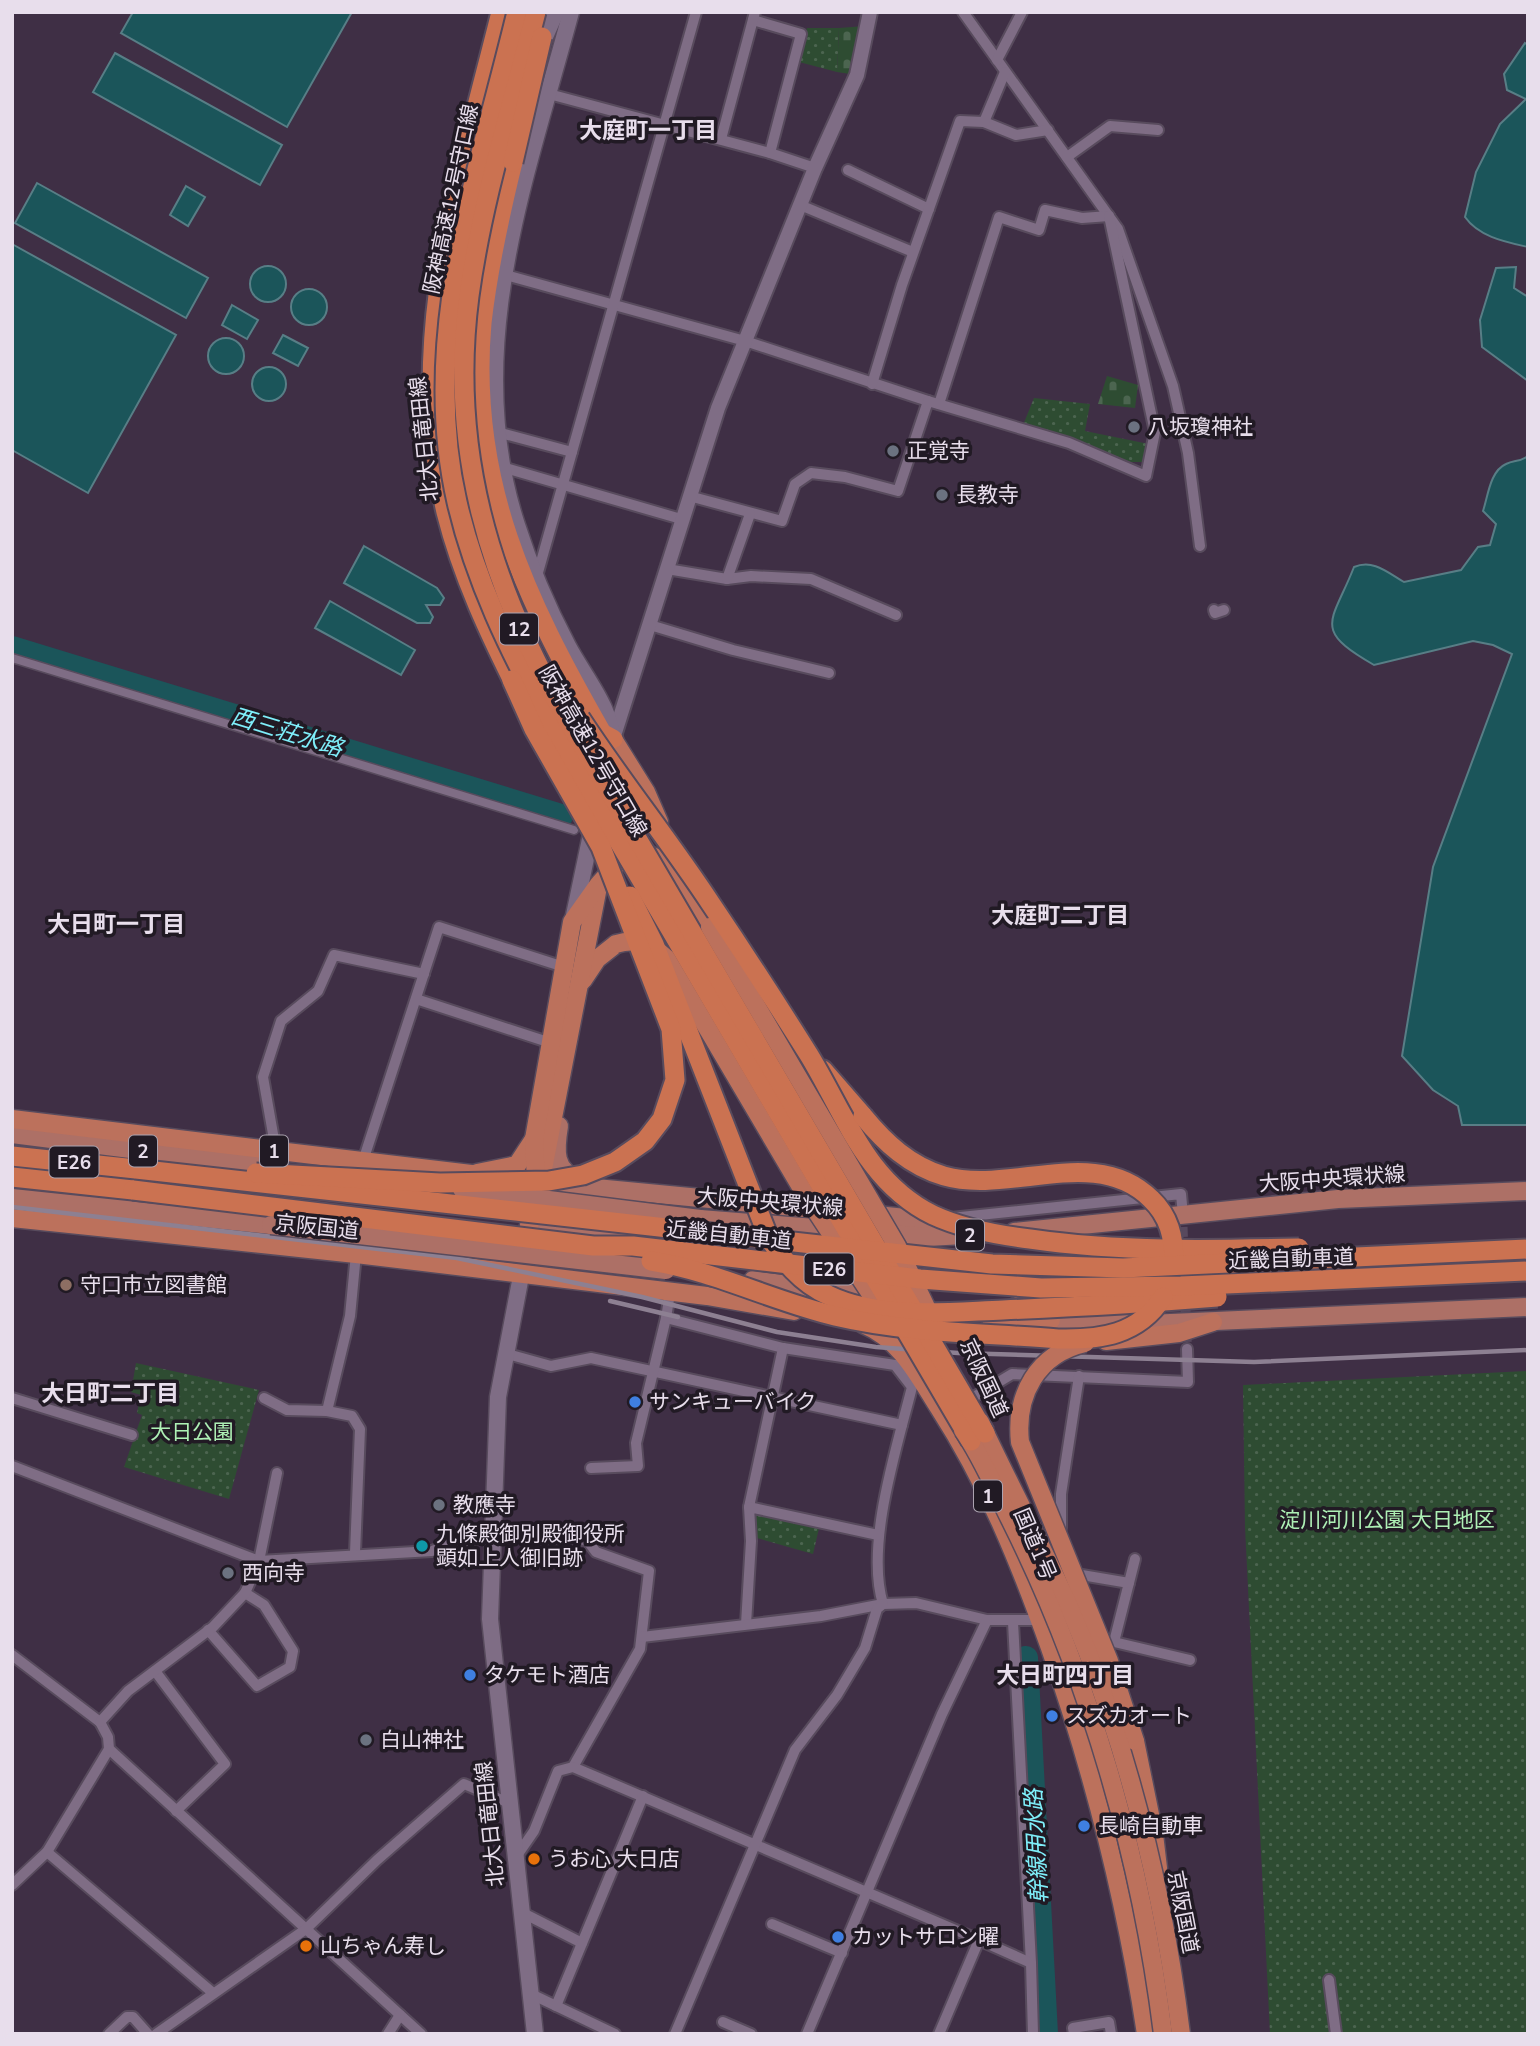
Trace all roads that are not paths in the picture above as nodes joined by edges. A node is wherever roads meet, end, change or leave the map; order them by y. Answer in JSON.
{"nodes":[{"id":1,"x":501,"y":12,"type":"edge"},
{"id":2,"x":517,"y":12,"type":"edge"},
{"id":3,"x":536,"y":12,"type":"edge"},
{"id":4,"x":546,"y":12,"type":"edge"},
{"id":5,"x":556,"y":12,"type":"edge"},
{"id":6,"x":571,"y":12,"type":"edge"},
{"id":7,"x":696,"y":12,"type":"edge"},
{"id":8,"x":870,"y":12,"type":"edge"},
{"id":9,"x":962,"y":12,"type":"edge"},
{"id":10,"x":1022,"y":12,"type":"edge"},
{"id":11,"x":754,"y":16,"type":"edge"},
{"id":12,"x":997,"y":60,"type":"junction"},
{"id":13,"x":1005,"y":72,"type":"junction"},
{"id":14,"x":549,"y":94,"type":"junction"},
{"id":15,"x":984,"y":122,"type":"junction"},
{"id":16,"x":665,"y":124,"type":"junction"},
{"id":17,"x":1048,"y":130,"type":"junction"},
{"id":18,"x":1158,"y":130,"type":"dead end"},
{"id":19,"x":721,"y":139,"type":"junction"},
{"id":20,"x":770,"y":153,"type":"junction"},
{"id":21,"x":1067,"y":157,"type":"junction"},
{"id":22,"x":815,"y":168,"type":"junction"},
{"id":23,"x":848,"y":170,"type":"dead end"},
{"id":24,"x":800,"y":205,"type":"junction"},
{"id":25,"x":929,"y":209,"type":"junction"},
{"id":26,"x":1108,"y":216,"type":"junction"},
{"id":27,"x":913,"y":253,"type":"junction"},
{"id":28,"x":502,"y":274,"type":"junction"},
{"id":29,"x":615,"y":303,"type":"junction"},
{"id":30,"x":745,"y":341,"type":"junction"},
{"id":31,"x":872,"y":384,"type":"junction"},
{"id":32,"x":933,"y":402,"type":"junction"},
{"id":33,"x":497,"y":432,"type":"junction"},
{"id":34,"x":572,"y":452,"type":"junction"},
{"id":35,"x":502,"y":467,"type":"junction"},
{"id":36,"x":564,"y":484,"type":"junction"},
{"id":37,"x":689,"y":496,"type":"junction"},
{"id":38,"x":457,"y":501,"type":"junction"},
{"id":39,"x":750,"y":514,"type":"junction"},
{"id":40,"x":681,"y":519,"type":"junction"},
{"id":41,"x":1200,"y":546,"type":"dead end"},
{"id":42,"x":667,"y":569,"type":"junction"},
{"id":43,"x":537,"y":576,"type":"junction"},
{"id":44,"x":727,"y":579,"type":"junction"},
{"id":45,"x":504,"y":590,"type":"junction"},
{"id":46,"x":896,"y":615,"type":"dead end"},
{"id":47,"x":650,"y":625,"type":"junction"},
{"id":48,"x":12,"y":658,"type":"edge"},
{"id":49,"x":829,"y":673,"type":"dead end"},
{"id":50,"x":613,"y":739,"type":"junction"},
{"id":51,"x":571,"y":773,"type":"junction"},
{"id":52,"x":614,"y":806,"type":"junction"},
{"id":53,"x":595,"y":814,"type":"junction"},
{"id":54,"x":575,"y":830,"type":"dead end"},
{"id":55,"x":601,"y":847,"type":"junction"},
{"id":56,"x":684,"y":882,"type":"junction"},
{"id":57,"x":598,"y":884,"type":"junction"},
{"id":58,"x":572,"y":922,"type":"junction"},
{"id":59,"x":565,"y":967,"type":"junction"},
{"id":60,"x":424,"y":974,"type":"junction"},
{"id":61,"x":579,"y":986,"type":"junction"},
{"id":62,"x":416,"y":999,"type":"junction"},
{"id":63,"x":551,"y":1043,"type":"junction"},
{"id":64,"x":810,"y":1057,"type":"junction"},
{"id":65,"x":560,"y":1088,"type":"junction"},
{"id":66,"x":12,"y":1119,"type":"edge"},
{"id":67,"x":12,"y":1127,"type":"edge"},
{"id":68,"x":56,"y":1132,"type":"junction"},
{"id":69,"x":12,"y":1134,"type":"edge"},
{"id":70,"x":534,"y":1139,"type":"junction"},
{"id":71,"x":12,"y":1142,"type":"edge"},
{"id":72,"x":81,"y":1143,"type":"junction"},
{"id":73,"x":12,"y":1156,"type":"edge"},
{"id":74,"x":275,"y":1159,"type":"junction"},
{"id":75,"x":363,"y":1161,"type":"junction"},
{"id":76,"x":136,"y":1169,"type":"junction"},
{"id":77,"x":470,"y":1174,"type":"junction"},
{"id":78,"x":12,"y":1177,"type":"edge"},
{"id":79,"x":827,"y":1181,"type":"junction"},
{"id":80,"x":536,"y":1182,"type":"junction"},
{"id":81,"x":12,"y":1184,"type":"edge"},
{"id":82,"x":1528,"y":1191,"type":"edge"},
{"id":83,"x":624,"y":1192,"type":"junction"},
{"id":84,"x":12,"y":1198,"type":"edge"},
{"id":85,"x":1181,"y":1200,"type":"dead end"},
{"id":86,"x":12,"y":1218,"type":"edge"},
{"id":87,"x":157,"y":1218,"type":"junction"},
{"id":88,"x":927,"y":1220,"type":"junction"},
{"id":89,"x":70,"y":1224,"type":"junction"},
{"id":90,"x":529,"y":1226,"type":"junction"},
{"id":91,"x":1063,"y":1229,"type":"junction"},
{"id":92,"x":233,"y":1240,"type":"junction"},
{"id":93,"x":593,"y":1246,"type":"junction"},
{"id":94,"x":1528,"y":1249,"type":"edge"},
{"id":95,"x":356,"y":1254,"type":"junction"},
{"id":96,"x":876,"y":1262,"type":"joint"},
{"id":97,"x":1528,"y":1271,"type":"edge"},
{"id":98,"x":520,"y":1276,"type":"junction"},
{"id":99,"x":1389,"y":1278,"type":"junction"},
{"id":100,"x":670,"y":1293,"type":"junction"},
{"id":101,"x":707,"y":1296,"type":"junction"},
{"id":102,"x":1528,"y":1307,"type":"edge"},
{"id":103,"x":666,"y":1318,"type":"junction"},
{"id":104,"x":1051,"y":1320,"type":"junction"},
{"id":105,"x":1213,"y":1322,"type":"junction"},
{"id":106,"x":1085,"y":1323,"type":"junction"},
{"id":107,"x":783,"y":1348,"type":"junction"},
{"id":108,"x":1187,"y":1349,"type":"tunnel mouth"},
{"id":109,"x":503,"y":1353,"type":"junction"},
{"id":110,"x":653,"y":1370,"type":"junction"},
{"id":111,"x":1079,"y":1376,"type":"junction"},
{"id":112,"x":773,"y":1396,"type":"junction"},
{"id":113,"x":12,"y":1398,"type":"edge"},
{"id":114,"x":264,"y":1398,"type":"dead end"},
{"id":115,"x":327,"y":1411,"type":"junction"},
{"id":116,"x":944,"y":1416,"type":"junction"},
{"id":117,"x":902,"y":1425,"type":"junction"},
{"id":118,"x":132,"y":1435,"type":"dead end"},
{"id":119,"x":978,"y":1437,"type":"junction"},
{"id":120,"x":12,"y":1466,"type":"edge"},
{"id":121,"x":591,"y":1468,"type":"dead end"},
{"id":122,"x":277,"y":1473,"type":"dead end"},
{"id":123,"x":749,"y":1507,"type":"junction"},
{"id":124,"x":878,"y":1535,"type":"junction"},
{"id":125,"x":493,"y":1536,"type":"junction"},
{"id":126,"x":355,"y":1553,"type":"junction"},
{"id":127,"x":1135,"y":1559,"type":"dead end"},
{"id":128,"x":259,"y":1561,"type":"junction"},
{"id":129,"x":1068,"y":1573,"type":"junction"},
{"id":130,"x":1129,"y":1583,"type":"junction"},
{"id":131,"x":245,"y":1593,"type":"junction"},
{"id":132,"x":883,"y":1604,"type":"junction"},
{"id":133,"x":1067,"y":1608,"type":"junction"},
{"id":134,"x":988,"y":1620,"type":"junction"},
{"id":135,"x":1013,"y":1622,"type":"junction"},
{"id":136,"x":1041,"y":1622,"type":"junction"},
{"id":137,"x":746,"y":1624,"type":"junction"},
{"id":138,"x":208,"y":1630,"type":"junction"},
{"id":139,"x":642,"y":1637,"type":"junction"},
{"id":140,"x":1114,"y":1642,"type":"junction"},
{"id":141,"x":12,"y":1655,"type":"edge"},
{"id":142,"x":1190,"y":1660,"type":"dead end"},
{"id":143,"x":155,"y":1671,"type":"junction"},
{"id":144,"x":100,"y":1722,"type":"junction"},
{"id":145,"x":109,"y":1749,"type":"junction"},
{"id":146,"x":573,"y":1767,"type":"junction"},
{"id":147,"x":643,"y":1796,"type":"junction"},
{"id":148,"x":509,"y":1803,"type":"junction"},
{"id":149,"x":176,"y":1811,"type":"junction"},
{"id":150,"x":754,"y":1844,"type":"junction"},
{"id":151,"x":47,"y":1852,"type":"junction"},
{"id":152,"x":515,"y":1859,"type":"junction"},
{"id":153,"x":12,"y":1885,"type":"edge"},
{"id":154,"x":869,"y":1891,"type":"junction"},
{"id":155,"x":521,"y":1912,"type":"junction"},
{"id":156,"x":772,"y":1924,"type":"dead end"},
{"id":157,"x":306,"y":1929,"type":"junction"},
{"id":158,"x":1165,"y":1933,"type":"junction"},
{"id":159,"x":979,"y":1940,"type":"junction"},
{"id":160,"x":582,"y":1943,"type":"junction"},
{"id":161,"x":842,"y":1953,"type":"junction"},
{"id":162,"x":1031,"y":1963,"type":"junction"},
{"id":163,"x":1329,"y":1980,"type":"dead end"},
{"id":164,"x":213,"y":1993,"type":"junction"},
{"id":165,"x":531,"y":1994,"type":"junction"},
{"id":166,"x":556,"y":2006,"type":"junction"},
{"id":167,"x":400,"y":2015,"type":"junction"},
{"id":168,"x":723,"y":2022,"type":"dead end"},
{"id":169,"x":109,"y":2034,"type":"edge"},
{"id":170,"x":148,"y":2034,"type":"edge"},
{"id":171,"x":156,"y":2034,"type":"edge"},
{"id":172,"x":388,"y":2034,"type":"edge"},
{"id":173,"x":421,"y":2034,"type":"edge"},
{"id":174,"x":535,"y":2034,"type":"edge"},
{"id":175,"x":615,"y":2034,"type":"edge"},
{"id":176,"x":675,"y":2034,"type":"edge"},
{"id":177,"x":751,"y":2034,"type":"edge"},
{"id":178,"x":807,"y":2034,"type":"edge"},
{"id":179,"x":939,"y":2034,"type":"edge"},
{"id":180,"x":1033,"y":2034,"type":"edge"},
{"id":181,"x":1074,"y":2034,"type":"edge"},
{"id":182,"x":1111,"y":2034,"type":"edge"},
{"id":183,"x":1146,"y":2034,"type":"edge"},
{"id":184,"x":1163,"y":2034,"type":"edge"},
{"id":185,"x":1181,"y":2034,"type":"edge"},
{"id":186,"x":1336,"y":2034,"type":"edge"}],
"edges":[{"from":1,"to":51,"type":"highway","bridge":true},
{"from":2,"to":38,"type":"highway","name":"阪神高速12号守口線","bridge":true},
{"from":3,"to":45,"type":"highway","name":"阪神高速12号守口線","number":"12","bridge":true},
{"from":4,"to":50,"type":"highway","bridge":true},
{"from":5,"to":51,"type":"main road","name":"北大日竜田線"},
{"from":6,"to":14,"type":"main road"},
{"from":7,"to":16,"type":"street"},
{"from":8,"to":22,"type":"street"},
{"from":9,"to":12,"type":"street"},
{"from":10,"to":12,"type":"street"},
{"from":11,"to":19,"type":"street"},
{"from":11,"to":20,"type":"street"},
{"from":12,"to":13,"type":"street"},
{"from":13,"to":15,"type":"street"},
{"from":13,"to":17,"type":"street"},
{"from":14,"to":16,"type":"street"},
{"from":14,"to":28,"type":"main road"},
{"from":15,"to":17,"type":"street"},
{"from":15,"to":25,"type":"street"},
{"from":16,"to":19,"type":"street"},
{"from":16,"to":29,"type":"street"},
{"from":17,"to":21,"type":"street"},
{"from":18,"to":21,"type":"street"},
{"from":19,"to":20,"type":"street"},
{"from":20,"to":22,"type":"street"},
{"from":21,"to":26,"type":"street"},
{"from":22,"to":24,"type":"street"},
{"from":23,"to":25,"type":"street"},
{"from":24,"to":27,"type":"street"},
{"from":24,"to":30,"type":"street"},
{"from":25,"to":27,"type":"street"},
{"from":26,"to":32,"type":"street"},
{"from":26,"to":32,"type":"street"},
{"from":26,"to":41,"type":"street"},
{"from":27,"to":31,"type":"street"},
{"from":28,"to":29,"type":"street"},
{"from":28,"to":33,"type":"main road"},
{"from":29,"to":30,"type":"street"},
{"from":29,"to":34,"type":"street"},
{"from":30,"to":31,"type":"street"},
{"from":30,"to":37,"type":"street"},
{"from":31,"to":32,"type":"street"},
{"from":32,"to":39,"type":"street"},
{"from":33,"to":34,"type":"street"},
{"from":33,"to":35,"type":"main road"},
{"from":34,"to":36,"type":"street"},
{"from":35,"to":36,"type":"street"},
{"from":35,"to":43,"type":"main road"},
{"from":36,"to":40,"type":"street"},
{"from":36,"to":43,"type":"street"},
{"from":37,"to":39,"type":"street"},
{"from":37,"to":40,"type":"street"},
{"from":38,"to":55,"type":"highway","bridge":true},
{"from":38,"to":79,"type":"highway","name":"阪神高速12号守口線","bridge":true},
{"from":39,"to":44,"type":"street"},
{"from":40,"to":42,"type":"street"},
{"from":42,"to":44,"type":"street"},
{"from":42,"to":47,"type":"street"},
{"from":43,"to":50,"type":"main road"},
{"from":44,"to":46,"type":"street"},
{"from":45,"to":64,"type":"highway","bridge":true},
{"from":45,"to":79,"type":"highway","name":"阪神高速12号守口線","number":"12","bridge":true},
{"from":47,"to":49,"type":"street"},
{"from":47,"to":50,"type":"street"},
{"from":48,"to":54,"type":"street"},
{"from":50,"to":52,"type":"main road"},
{"from":50,"to":53,"type":"main road"},
{"from":50,"to":56,"type":"highway","number":"1"},
{"from":51,"to":53,"type":"main road","name":"北大日竜田線"},
{"from":52,"to":53,"type":"main road"},
{"from":52,"to":57,"type":"main road"},
{"from":53,"to":58,"type":"main road"},
{"from":55,"to":76,"type":"highway","bridge":true},
{"from":55,"to":99,"type":"highway","bridge":true},
{"from":56,"to":57,"type":"highway","name":"京阪国道","number":"1"},
{"from":56,"to":119,"type":"highway","name":"京阪国道","number":"1","bridge":true},
{"from":57,"to":58,"type":"highway","name":"京阪国道","number":"1"},
{"from":57,"to":61,"type":"highway","name":"京阪国道","number":"1"},
{"from":58,"to":59,"type":"highway","name":"京阪国道","number":"1"},
{"from":59,"to":60,"type":"street"},
{"from":59,"to":63,"type":"highway","name":"京阪国道","number":"1"},
{"from":60,"to":62,"type":"street"},
{"from":60,"to":74,"type":"street"},
{"from":61,"to":65,"type":"highway","name":"京阪国道","number":"1"},
{"from":61,"to":119,"type":"highway","number":"1","bridge":true},
{"from":62,"to":63,"type":"street"},
{"from":62,"to":75,"type":"street"},
{"from":63,"to":70,"type":"highway","name":"京阪国道","number":"1"},
{"from":64,"to":93,"type":"highway","bridge":true},
{"from":64,"to":94,"type":"highway","bridge":true},
{"from":65,"to":80,"type":"highway","name":"京阪国道","number":"1"},
{"from":65,"to":83,"type":"main road"},
{"from":66,"to":68,"type":"highway","number":"1"},
{"from":67,"to":68,"type":"main road"},
{"from":68,"to":69,"type":"main road","name":"大阪中央環状線","number":"2"},
{"from":68,"to":72,"type":"main road","name":"大阪中央環状線","number":"2"},
{"from":68,"to":74,"type":"highway","number":"1"},
{"from":70,"to":77,"type":"highway"},
{"from":70,"to":80,"type":"highway","name":"京阪国道","number":"1"},
{"from":71,"to":72,"type":"main road"},
{"from":72,"to":74,"type":"main road","name":"大阪中央環状線","number":"2"},
{"from":73,"to":76,"type":"highway","name":"近畿自動車道","number":"E26"},
{"from":74,"to":75,"type":"highway","number":"1"},
{"from":74,"to":91,"type":"main road","name":"大阪中央環状線","number":"2","bridge":true},
{"from":75,"to":77,"type":"highway","number":"1"},
{"from":76,"to":94,"type":"highway","name":"近畿自動車道","number":"E26","bridge":true},
{"from":77,"to":80,"type":"highway","number":"1"},
{"from":78,"to":93,"type":"highway","name":"近畿自動車道","number":"E26","bridge":true},
{"from":79,"to":96,"type":"highway","number":"12","bridge":true},
{"from":80,"to":83,"type":"main road"},
{"from":80,"to":90,"type":"highway","name":"京阪国道","number":"1"},
{"from":81,"to":87,"type":"main road"},
{"from":82,"to":91,"type":"main road","name":"大阪中央環状線","number":"2"},
{"from":83,"to":88,"type":"main road"},
{"from":84,"to":87,"type":"main road"},
{"from":85,"to":88,"type":"street"},
{"from":86,"to":89,"type":"highway","name":"京阪国道","number":"1"},
{"from":87,"to":89,"type":"main road"},
{"from":87,"to":92,"type":"main road"},
{"from":87,"to":104,"type":"main road","bridge":true},
{"from":88,"to":91,"type":"main road"},
{"from":89,"to":92,"type":"highway","name":"京阪国道","number":"1"},
{"from":90,"to":98,"type":"highway","name":"京阪国道","number":"1"},
{"from":90,"to":106,"type":"main road"},
{"from":92,"to":95,"type":"highway","name":"京阪国道","number":"1"},
{"from":93,"to":99,"type":"highway","name":"近畿自動車道","number":"E26","bridge":true},
{"from":95,"to":98,"type":"highway","name":"京阪国道","number":"1"},
{"from":95,"to":115,"type":"street"},
{"from":96,"to":119,"type":"highway","number":"1","bridge":true},
{"from":97,"to":99,"type":"highway","name":"近畿自動車道","number":"E26","bridge":true},
{"from":98,"to":100,"type":"highway","name":"国道1号","number":"1"},
{"from":98,"to":109,"type":"main road","name":"北大日竜田線"},
{"from":100,"to":101,"type":"highway","name":"国道1号","number":"1"},
{"from":100,"to":103,"type":"street"},
{"from":101,"to":104,"type":"highway"},
{"from":101,"to":116,"type":"highway","name":"国道1号","number":"1"},
{"from":102,"to":105,"type":"main road"},
{"from":103,"to":107,"type":"street"},
{"from":103,"to":110,"type":"street"},
{"from":104,"to":106,"type":"main road"},
{"from":105,"to":106,"type":"main road"},
{"from":105,"to":158,"type":"highway","number":"1","bridge":true},
{"from":107,"to":112,"type":"street"},
{"from":107,"to":117,"type":"street"},
{"from":108,"to":111,"type":"street"},
{"from":109,"to":110,"type":"street"},
{"from":109,"to":125,"type":"main road","name":"北大日竜田線"},
{"from":110,"to":112,"type":"street"},
{"from":110,"to":121,"type":"street"},
{"from":111,"to":116,"type":"street"},
{"from":111,"to":129,"type":"street"},
{"from":112,"to":117,"type":"street"},
{"from":112,"to":123,"type":"street"},
{"from":113,"to":118,"type":"street"},
{"from":114,"to":115,"type":"street"},
{"from":115,"to":126,"type":"street"},
{"from":116,"to":136,"type":"highway","name":"国道1号","number":"1"},
{"from":117,"to":124,"type":"street"},
{"from":119,"to":158,"type":"highway","name":"京阪国道","number":"1","bridge":true},
{"from":119,"to":184,"type":"highway","name":"京阪国道","number":"1","bridge":true},
{"from":120,"to":128,"type":"street"},
{"from":122,"to":128,"type":"street"},
{"from":123,"to":124,"type":"street"},
{"from":123,"to":137,"type":"street"},
{"from":124,"to":132,"type":"street"},
{"from":125,"to":126,"type":"street"},
{"from":125,"to":139,"type":"street"},
{"from":125,"to":148,"type":"main road","name":"北大日竜田線"},
{"from":126,"to":128,"type":"street"},
{"from":127,"to":130,"type":"street"},
{"from":128,"to":131,"type":"street"},
{"from":129,"to":130,"type":"street"},
{"from":129,"to":133,"type":"street"},
{"from":130,"to":140,"type":"street"},
{"from":131,"to":138,"type":"street"},
{"from":131,"to":138,"type":"street"},
{"from":132,"to":134,"type":"street"},
{"from":132,"to":137,"type":"street"},
{"from":132,"to":150,"type":"street"},
{"from":133,"to":136,"type":"street"},
{"from":133,"to":140,"type":"street"},
{"from":134,"to":135,"type":"street"},
{"from":134,"to":154,"type":"street"},
{"from":135,"to":136,"type":"street"},
{"from":135,"to":162,"type":"street"},
{"from":136,"to":183,"type":"highway","name":"国道1号","number":"1"},
{"from":137,"to":139,"type":"street"},
{"from":138,"to":143,"type":"street"},
{"from":139,"to":146,"type":"street"},
{"from":140,"to":142,"type":"street"},
{"from":141,"to":144,"type":"street"},
{"from":143,"to":144,"type":"street"},
{"from":143,"to":149,"type":"street"},
{"from":144,"to":145,"type":"street"},
{"from":145,"to":149,"type":"street"},
{"from":145,"to":151,"type":"street"},
{"from":146,"to":147,"type":"street"},
{"from":146,"to":152,"type":"street"},
{"from":147,"to":150,"type":"street"},
{"from":147,"to":160,"type":"street"},
{"from":148,"to":152,"type":"main road","name":"北大日竜田線"},
{"from":148,"to":157,"type":"street"},
{"from":149,"to":157,"type":"street"},
{"from":150,"to":154,"type":"street"},
{"from":150,"to":176,"type":"street"},
{"from":151,"to":153,"type":"street"},
{"from":151,"to":164,"type":"street"},
{"from":152,"to":155,"type":"main road","name":"北大日竜田線"},
{"from":154,"to":159,"type":"street"},
{"from":154,"to":161,"type":"street"},
{"from":155,"to":160,"type":"street"},
{"from":155,"to":165,"type":"main road","name":"北大日竜田線"},
{"from":156,"to":161,"type":"street"},
{"from":157,"to":164,"type":"street"},
{"from":157,"to":167,"type":"street"},
{"from":158,"to":185,"type":"highway","name":"京阪国道","number":"1","bridge":true},
{"from":159,"to":162,"type":"street"},
{"from":159,"to":179,"type":"street"},
{"from":160,"to":166,"type":"street"},
{"from":161,"to":178,"type":"street"},
{"from":162,"to":180,"type":"street"},
{"from":163,"to":186,"type":"street"},
{"from":164,"to":171,"type":"street"},
{"from":165,"to":166,"type":"street"},
{"from":165,"to":174,"type":"main road","name":"北大日竜田線"},
{"from":166,"to":175,"type":"street"},
{"from":167,"to":172,"type":"street"},
{"from":167,"to":173,"type":"street"},
{"from":168,"to":177,"type":"street"},
{"from":169,"to":170,"type":"street"},
{"from":181,"to":182,"type":"street"}]}
